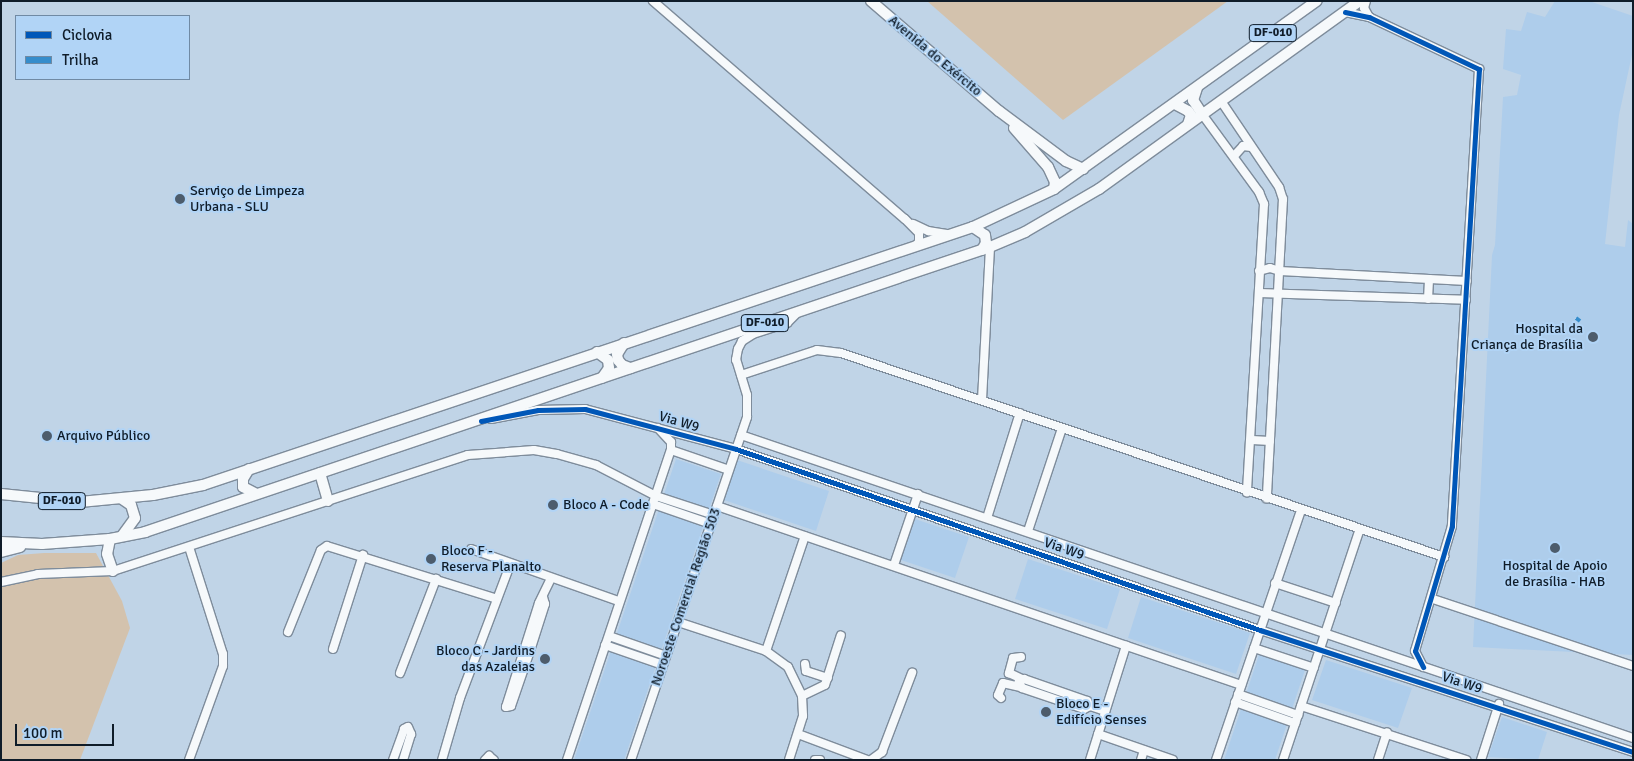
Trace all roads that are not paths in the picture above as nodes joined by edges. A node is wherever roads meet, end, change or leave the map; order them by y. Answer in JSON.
{"nodes":[{"id":1,"x":653,"y":1,"type":"edge"},
{"id":2,"x":871,"y":1,"type":"edge"},
{"id":3,"x":1317,"y":1,"type":"edge"},
{"id":4,"x":1360,"y":1,"type":"edge"},
{"id":5,"x":1366,"y":1,"type":"edge"},
{"id":6,"x":1345,"y":12,"type":"junction"},
{"id":7,"x":1369,"y":16,"type":"junction"},
{"id":8,"x":1197,"y":87,"type":"junction"},
{"id":9,"x":1221,"y":101,"type":"junction"},
{"id":10,"x":1175,"y":104,"type":"junction"},
{"id":11,"x":999,"y":111,"type":"junction"},
{"id":12,"x":1202,"y":114,"type":"junction"},
{"id":13,"x":1188,"y":124,"type":"junction"},
{"id":14,"x":1252,"y":147,"type":"junction"},
{"id":15,"x":1234,"y":156,"type":"junction"},
{"id":16,"x":1083,"y":169,"type":"junction"},
{"id":17,"x":1054,"y":189,"type":"junction"},
{"id":18,"x":905,"y":219,"type":"junction"},
{"id":19,"x":973,"y":227,"type":"junction"},
{"id":20,"x":950,"y":235,"type":"junction"},
{"id":21,"x":915,"y":246,"type":"junction"},
{"id":22,"x":986,"y":249,"type":"junction"},
{"id":23,"x":1259,"y":271,"type":"junction"},
{"id":24,"x":1280,"y":271,"type":"junction"},
{"id":25,"x":1429,"y":279,"type":"junction"},
{"id":26,"x":1467,"y":281,"type":"junction"},
{"id":27,"x":1259,"y":293,"type":"junction"},
{"id":28,"x":1280,"y":293,"type":"junction"},
{"id":29,"x":1428,"y":299,"type":"junction"},
{"id":30,"x":1466,"y":300,"type":"junction"},
{"id":31,"x":798,"y":312,"type":"junction"},
{"id":32,"x":624,"y":343,"type":"junction"},
{"id":33,"x":597,"y":352,"type":"junction"},
{"id":34,"x":630,"y":368,"type":"junction"},
{"id":35,"x":741,"y":375,"type":"junction"},
{"id":36,"x":602,"y":378,"type":"junction"},
{"id":37,"x":982,"y":400,"type":"junction"},
{"id":38,"x":1020,"y":413,"type":"junction"},
{"id":39,"x":481,"y":421,"type":"junction"},
{"id":40,"x":657,"y":427,"type":"junction"},
{"id":41,"x":1062,"y":428,"type":"junction"},
{"id":42,"x":741,"y":435,"type":"junction"},
{"id":43,"x":1252,"y":440,"type":"junction"},
{"id":44,"x":1270,"y":441,"type":"junction"},
{"id":45,"x":736,"y":449,"type":"junction"},
{"id":46,"x":671,"y":450,"type":"junction"},
{"id":47,"x":249,"y":469,"type":"junction"},
{"id":48,"x":729,"y":470,"type":"junction"},
{"id":49,"x":320,"y":473,"type":"junction"},
{"id":50,"x":886,"y":484,"type":"junction"},
{"id":51,"x":1248,"y":492,"type":"junction"},
{"id":52,"x":1,"y":494,"type":"edge"},
{"id":53,"x":255,"y":494,"type":"junction"},
{"id":54,"x":918,"y":494,"type":"junction"},
{"id":55,"x":879,"y":497,"type":"junction"},
{"id":56,"x":122,"y":499,"type":"junction"},
{"id":57,"x":1267,"y":499,"type":"junction"},
{"id":58,"x":654,"y":500,"type":"junction"},
{"id":59,"x":328,"y":501,"type":"junction"},
{"id":60,"x":717,"y":506,"type":"junction"},
{"id":61,"x":913,"y":508,"type":"junction"},
{"id":62,"x":1301,"y":511,"type":"junction"},
{"id":63,"x":969,"y":512,"type":"junction"},
{"id":64,"x":714,"y":516,"type":"junction"},
{"id":65,"x":987,"y":518,"type":"junction"},
{"id":66,"x":711,"y":524,"type":"junction"},
{"id":67,"x":964,"y":526,"type":"junction"},
{"id":68,"x":1028,"y":531,"type":"junction"},
{"id":69,"x":1359,"y":531,"type":"junction"},
{"id":70,"x":805,"y":536,"type":"junction"},
{"id":71,"x":113,"y":539,"type":"junction"},
{"id":72,"x":1,"y":542,"type":"edge"},
{"id":73,"x":42,"y":544,"type":"junction"},
{"id":74,"x":188,"y":547,"type":"junction"},
{"id":75,"x":471,"y":549,"type":"dead end"},
{"id":76,"x":1,"y":552,"type":"edge"},
{"id":77,"x":363,"y":555,"type":"junction"},
{"id":78,"x":1444,"y":557,"type":"junction"},
{"id":79,"x":510,"y":564,"type":"junction"},
{"id":80,"x":894,"y":565,"type":"junction"},
{"id":81,"x":113,"y":571,"type":"junction"},
{"id":82,"x":550,"y":578,"type":"junction"},
{"id":83,"x":436,"y":579,"type":"junction"},
{"id":84,"x":1,"y":582,"type":"edge"},
{"id":85,"x":1276,"y":583,"type":"junction"},
{"id":86,"x":543,"y":598,"type":"junction"},
{"id":87,"x":497,"y":599,"type":"junction"},
{"id":88,"x":1433,"y":599,"type":"junction"},
{"id":89,"x":619,"y":601,"type":"junction"},
{"id":90,"x":1336,"y":603,"type":"junction"},
{"id":91,"x":1265,"y":613,"type":"junction"},
{"id":92,"x":678,"y":622,"type":"junction"},
{"id":93,"x":1260,"y":630,"type":"junction"},
{"id":94,"x":288,"y":632,"type":"dead end"},
{"id":95,"x":1326,"y":633,"type":"junction"},
{"id":96,"x":841,"y":635,"type":"dead end"},
{"id":97,"x":609,"y":636,"type":"junction"},
{"id":98,"x":606,"y":645,"type":"junction"},
{"id":99,"x":1126,"y":646,"type":"junction"},
{"id":100,"x":1254,"y":648,"type":"junction"},
{"id":101,"x":333,"y":649,"type":"dead end"},
{"id":102,"x":1320,"y":650,"type":"junction"},
{"id":103,"x":766,"y":651,"type":"junction"},
{"id":104,"x":1416,"y":651,"type":"junction"},
{"id":105,"x":666,"y":656,"type":"junction"},
{"id":106,"x":1021,"y":657,"type":"dead end"},
{"id":107,"x":1400,"y":659,"type":"junction"},
{"id":108,"x":804,"y":664,"type":"dead end"},
{"id":109,"x":663,"y":665,"type":"junction"},
{"id":110,"x":1633,"y":666,"type":"edge"},
{"id":111,"x":1423,"y":667,"type":"junction"},
{"id":112,"x":1314,"y":668,"type":"junction"},
{"id":113,"x":400,"y":673,"type":"dead end"},
{"id":114,"x":912,"y":673,"type":"dead end"},
{"id":115,"x":828,"y":678,"type":"junction"},
{"id":116,"x":1022,"y":683,"type":"junction"},
{"id":117,"x":1241,"y":685,"type":"junction"},
{"id":118,"x":1502,"y":695,"type":"junction"},
{"id":119,"x":802,"y":696,"type":"junction"},
{"id":120,"x":1001,"y":698,"type":"dead end"},
{"id":121,"x":1237,"y":698,"type":"junction"},
{"id":122,"x":1301,"y":706,"type":"junction"},
{"id":123,"x":1498,"y":707,"type":"junction"},
{"id":124,"x":1106,"y":711,"type":"junction"},
{"id":125,"x":1297,"y":719,"type":"junction"},
{"id":126,"x":1387,"y":732,"type":"junction"},
{"id":127,"x":798,"y":734,"type":"junction"},
{"id":128,"x":1098,"y":734,"type":"junction"},
{"id":129,"x":1633,"y":738,"type":"edge"},
{"id":130,"x":1144,"y":750,"type":"junction"},
{"id":131,"x":1633,"y":752,"type":"edge"},
{"id":132,"x":189,"y":760,"type":"edge"},
{"id":133,"x":393,"y":760,"type":"edge"},
{"id":134,"x":403,"y":760,"type":"edge"},
{"id":135,"x":442,"y":760,"type":"edge"},
{"id":136,"x":485,"y":760,"type":"edge"},
{"id":137,"x":494,"y":760,"type":"edge"},
{"id":138,"x":567,"y":760,"type":"edge"},
{"id":139,"x":631,"y":760,"type":"edge"},
{"id":140,"x":789,"y":760,"type":"edge"},
{"id":141,"x":815,"y":760,"type":"edge"},
{"id":142,"x":820,"y":760,"type":"edge"},
{"id":143,"x":867,"y":760,"type":"edge"},
{"id":144,"x":871,"y":760,"type":"edge"},
{"id":145,"x":1090,"y":760,"type":"edge"},
{"id":146,"x":1141,"y":760,"type":"edge"},
{"id":147,"x":1173,"y":760,"type":"edge"},
{"id":148,"x":1216,"y":760,"type":"edge"},
{"id":149,"x":1283,"y":760,"type":"edge"},
{"id":150,"x":1378,"y":760,"type":"edge"},
{"id":151,"x":1466,"y":760,"type":"edge"},
{"id":152,"x":1481,"y":760,"type":"edge"}],
"edges":[{"from":1,"to":18,"type":"street"},
{"from":2,"to":11,"type":"main road","name":"Avenida do Exército"},
{"from":3,"to":8,"type":"main road","number":"DF-010"},
{"from":4,"to":6,"type":"main road","number":"DF-010"},
{"from":5,"to":7,"type":"street"},
{"from":6,"to":7,"type":"street"},
{"from":6,"to":9,"type":"main road","number":"DF-010"},
{"from":7,"to":26,"type":"street"},
{"from":8,"to":10,"type":"main road","number":"DF-010"},
{"from":8,"to":12,"type":"main road"},
{"from":9,"to":12,"type":"main road","number":"DF-010"},
{"from":9,"to":14,"type":"street"},
{"from":10,"to":13,"type":"main road"},
{"from":10,"to":16,"type":"main road","number":"DF-010"},
{"from":11,"to":16,"type":"main road","name":"Avenida do Exército"},
{"from":11,"to":17,"type":"main road","name":"Avenida do Exército"},
{"from":12,"to":13,"type":"main road","number":"DF-010"},
{"from":12,"to":15,"type":"street"},
{"from":13,"to":22,"type":"main road","number":"DF-010"},
{"from":14,"to":15,"type":"street"},
{"from":14,"to":24,"type":"street"},
{"from":15,"to":23,"type":"street"},
{"from":16,"to":17,"type":"main road","number":"DF-010"},
{"from":17,"to":19,"type":"main road","number":"DF-010"},
{"from":18,"to":20,"type":"street"},
{"from":18,"to":21,"type":"street"},
{"from":19,"to":20,"type":"main road","number":"DF-010"},
{"from":19,"to":22,"type":"main road"},
{"from":20,"to":21,"type":"main road","number":"DF-010"},
{"from":21,"to":32,"type":"main road","number":"DF-010"},
{"from":22,"to":31,"type":"main road","number":"DF-010"},
{"from":22,"to":37,"type":"street"},
{"from":23,"to":24,"type":"street"},
{"from":23,"to":27,"type":"street"},
{"from":24,"to":25,"type":"street"},
{"from":24,"to":28,"type":"street"},
{"from":25,"to":26,"type":"street"},
{"from":25,"to":29,"type":"street"},
{"from":26,"to":30,"type":"street"},
{"from":27,"to":28,"type":"street"},
{"from":27,"to":43,"type":"street"},
{"from":28,"to":29,"type":"street"},
{"from":28,"to":44,"type":"street"},
{"from":29,"to":30,"type":"street"},
{"from":30,"to":78,"type":"street"},
{"from":31,"to":34,"type":"main road","number":"DF-010"},
{"from":31,"to":35,"type":"street","name":"Noroeste Comercial Região 503"},
{"from":32,"to":33,"type":"main road","number":"DF-010"},
{"from":32,"to":34,"type":"main road"},
{"from":33,"to":36,"type":"main road"},
{"from":33,"to":47,"type":"main road","number":"DF-010"},
{"from":34,"to":36,"type":"main road","number":"DF-010"},
{"from":35,"to":37,"type":"street"},
{"from":35,"to":42,"type":"street","name":"Noroeste Comercial Região 503"},
{"from":36,"to":39,"type":"main road","number":"DF-010"},
{"from":37,"to":38,"type":"street"},
{"from":38,"to":41,"type":"street"},
{"from":38,"to":65,"type":"street"},
{"from":39,"to":40,"type":"street","name":"Via W9"},
{"from":39,"to":49,"type":"main road","number":"DF-010"},
{"from":40,"to":45,"type":"street","name":"Via W9"},
{"from":40,"to":46,"type":"street"},
{"from":41,"to":51,"type":"street"},
{"from":41,"to":68,"type":"street"},
{"from":42,"to":45,"type":"street","name":"Noroeste Comercial Região 503"},
{"from":42,"to":50,"type":"street","name":"Via W9"},
{"from":43,"to":44,"type":"street"},
{"from":43,"to":51,"type":"street"},
{"from":44,"to":57,"type":"street"},
{"from":45,"to":48,"type":"street","name":"Noroeste Comercial Região 503"},
{"from":45,"to":55,"type":"street","name":"Via W9"},
{"from":46,"to":48,"type":"street"},
{"from":46,"to":58,"type":"street"},
{"from":47,"to":53,"type":"main road"},
{"from":47,"to":56,"type":"main road","number":"DF-010"},
{"from":48,"to":60,"type":"street","name":"Noroeste Comercial Região 503"},
{"from":49,"to":53,"type":"main road","number":"DF-010"},
{"from":49,"to":59,"type":"main road"},
{"from":50,"to":54,"type":"street","name":"Via W9"},
{"from":50,"to":55,"type":"street"},
{"from":51,"to":57,"type":"street"},
{"from":52,"to":56,"type":"main road","number":"DF-010"},
{"from":53,"to":71,"type":"main road","number":"DF-010"},
{"from":54,"to":61,"type":"street"},
{"from":54,"to":63,"type":"street","name":"Via W9"},
{"from":55,"to":61,"type":"street","name":"Via W9"},
{"from":56,"to":71,"type":"main road"},
{"from":57,"to":62,"type":"street"},
{"from":58,"to":59,"type":"street"},
{"from":58,"to":64,"type":"street"},
{"from":58,"to":66,"type":"street"},
{"from":58,"to":89,"type":"street"},
{"from":59,"to":74,"type":"street"},
{"from":60,"to":64,"type":"street","name":"Noroeste Comercial Região 503"},
{"from":60,"to":70,"type":"street"},
{"from":61,"to":67,"type":"street","name":"Via W9"},
{"from":61,"to":80,"type":"street"},
{"from":62,"to":69,"type":"street"},
{"from":62,"to":85,"type":"street"},
{"from":63,"to":65,"type":"street","name":"Via W9"},
{"from":63,"to":67,"type":"street"},
{"from":64,"to":66,"type":"street","name":"Noroeste Comercial Região 503"},
{"from":65,"to":68,"type":"street","name":"Via W9"},
{"from":66,"to":92,"type":"street","name":"Noroeste Comercial Região 503"},
{"from":67,"to":93,"type":"street","name":"Via W9"},
{"from":68,"to":91,"type":"street","name":"Via W9"},
{"from":69,"to":78,"type":"street"},
{"from":69,"to":90,"type":"street"},
{"from":70,"to":80,"type":"street"},
{"from":70,"to":103,"type":"street"},
{"from":71,"to":73,"type":"main road","number":"DF-010"},
{"from":71,"to":81,"type":"main road"},
{"from":72,"to":73,"type":"main road","number":"DF-010"},
{"from":73,"to":76,"type":"main road"},
{"from":74,"to":81,"type":"street"},
{"from":74,"to":132,"type":"street"},
{"from":75,"to":79,"type":"street"},
{"from":77,"to":83,"type":"street"},
{"from":77,"to":94,"type":"street"},
{"from":77,"to":101,"type":"street"},
{"from":78,"to":88,"type":"street"},
{"from":79,"to":82,"type":"street"},
{"from":79,"to":87,"type":"street"},
{"from":80,"to":99,"type":"street"},
{"from":81,"to":84,"type":"street"},
{"from":82,"to":86,"type":"street"},
{"from":82,"to":89,"type":"street"},
{"from":83,"to":87,"type":"street"},
{"from":83,"to":113,"type":"street"},
{"from":85,"to":90,"type":"street"},
{"from":85,"to":91,"type":"street"},
{"from":86,"to":86,"type":"street"},
{"from":87,"to":135,"type":"street"},
{"from":88,"to":104,"type":"street"},
{"from":88,"to":110,"type":"street"},
{"from":89,"to":97,"type":"street"},
{"from":90,"to":95,"type":"street"},
{"from":91,"to":93,"type":"street"},
{"from":91,"to":95,"type":"street","name":"Via W9"},
{"from":92,"to":103,"type":"street"},
{"from":92,"to":105,"type":"street","name":"Noroeste Comercial Região 503"},
{"from":93,"to":100,"type":"street"},
{"from":93,"to":102,"type":"street","name":"Via W9"},
{"from":95,"to":102,"type":"street"},
{"from":95,"to":107,"type":"street","name":"Via W9"},
{"from":96,"to":115,"type":"street"},
{"from":97,"to":98,"type":"street"},
{"from":97,"to":105,"type":"street"},
{"from":98,"to":109,"type":"street"},
{"from":98,"to":138,"type":"street"},
{"from":99,"to":117,"type":"street"},
{"from":99,"to":124,"type":"street"},
{"from":100,"to":112,"type":"street"},
{"from":100,"to":117,"type":"street"},
{"from":102,"to":112,"type":"street"},
{"from":102,"to":123,"type":"street","name":"Via W9"},
{"from":103,"to":119,"type":"street"},
{"from":104,"to":107,"type":"street"},
{"from":104,"to":111,"type":"street"},
{"from":105,"to":109,"type":"street","name":"Noroeste Comercial Região 503"},
{"from":106,"to":116,"type":"street"},
{"from":107,"to":111,"type":"street","name":"Via W9"},
{"from":108,"to":115,"type":"street"},
{"from":109,"to":139,"type":"street","name":"Noroeste Comercial Região 503"},
{"from":111,"to":118,"type":"street","name":"Via W9"},
{"from":112,"to":122,"type":"street"},
{"from":114,"to":144,"type":"street"},
{"from":115,"to":119,"type":"street"},
{"from":116,"to":120,"type":"street"},
{"from":116,"to":124,"type":"street"},
{"from":117,"to":121,"type":"street"},
{"from":118,"to":123,"type":"street"},
{"from":118,"to":129,"type":"street","name":"Via W9"},
{"from":119,"to":127,"type":"street"},
{"from":121,"to":125,"type":"street"},
{"from":121,"to":148,"type":"street"},
{"from":122,"to":125,"type":"street"},
{"from":122,"to":126,"type":"street"},
{"from":123,"to":131,"type":"street","name":"Via W9"},
{"from":123,"to":152,"type":"street"},
{"from":124,"to":128,"type":"street"},
{"from":125,"to":149,"type":"street"},
{"from":126,"to":150,"type":"street"},
{"from":126,"to":151,"type":"street"},
{"from":127,"to":140,"type":"street"},
{"from":127,"to":143,"type":"street"},
{"from":128,"to":130,"type":"street"},
{"from":128,"to":145,"type":"street"},
{"from":130,"to":146,"type":"street"},
{"from":130,"to":147,"type":"street"},
{"from":133,"to":134,"type":"street"},
{"from":136,"to":137,"type":"street"},
{"from":141,"to":142,"type":"street"}]}
